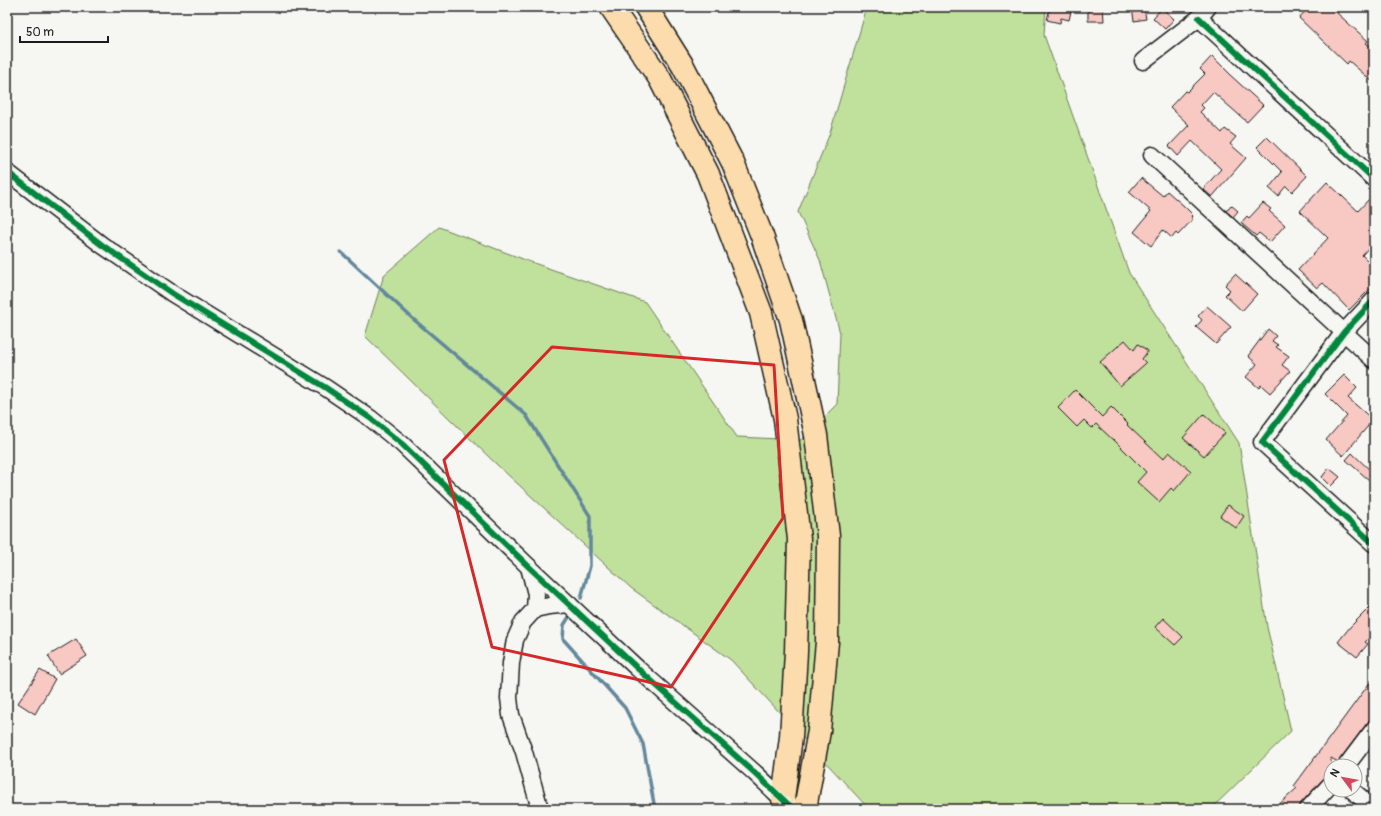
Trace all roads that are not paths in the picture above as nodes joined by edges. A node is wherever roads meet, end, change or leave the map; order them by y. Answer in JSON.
{"nodes":[{"id":1,"x":611,"y":7,"type":"edge"},
{"id":2,"x":646,"y":7,"type":"edge"},
{"id":3,"x":1204,"y":13,"type":"edge"},
{"id":4,"x":1143,"y":61,"type":"dead end"},
{"id":5,"x":1152,"y":155,"type":"dead end"},
{"id":6,"x":7,"y":172,"type":"edge"},
{"id":7,"x":1374,"y":179,"type":"edge"},
{"id":8,"x":1374,"y":300,"type":"edge"},
{"id":9,"x":1344,"y":332,"type":"junction"},
{"id":10,"x":1374,"y":360,"type":"edge"},
{"id":11,"x":1374,"y":544,"type":"edge"},
{"id":12,"x":528,"y":566,"type":"junction"},
{"id":13,"x":569,"y":604,"type":"junction"},
{"id":14,"x":535,"y":609,"type":"junction"},
{"id":15,"x":1374,"y":729,"type":"edge"},
{"id":16,"x":1352,"y":758,"type":"edge"},
{"id":17,"x":1323,"y":793,"type":"edge"},
{"id":18,"x":1361,"y":798,"type":"edge"},
{"id":19,"x":788,"y":804,"type":"edge"},
{"id":20,"x":540,"y":809,"type":"edge"},
{"id":21,"x":805,"y":809,"type":"edge"},
{"id":22,"x":1308,"y":809,"type":"edge"},
{"id":23,"x":1374,"y":809,"type":"edge"}],
"edges":[{"from":1,"to":19,"type":"highway"},
{"from":2,"to":21,"type":"highway"},
{"from":3,"to":4,"type":"street"},
{"from":3,"to":7,"type":"street"},
{"from":5,"to":9,"type":"street"},
{"from":6,"to":12,"type":"street"},
{"from":8,"to":9,"type":"street"},
{"from":9,"to":10,"type":"street"},
{"from":9,"to":11,"type":"street"},
{"from":12,"to":13,"type":"street"},
{"from":12,"to":14,"type":"street"},
{"from":13,"to":14,"type":"street"},
{"from":13,"to":19,"type":"street"},
{"from":14,"to":20,"type":"street"},
{"from":15,"to":16,"type":"street"},
{"from":17,"to":22,"type":"street"},
{"from":18,"to":23,"type":"street"}]}
